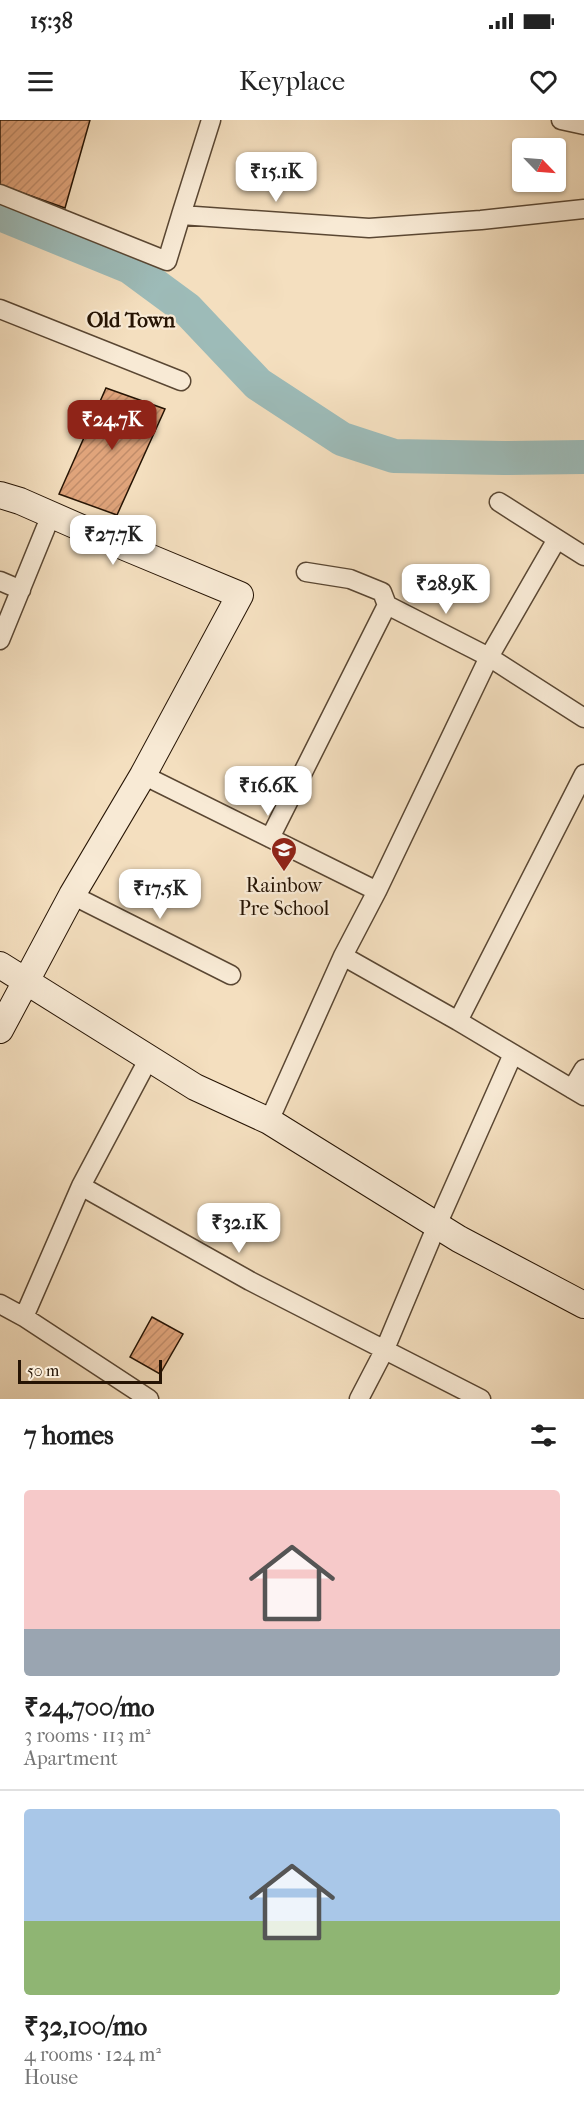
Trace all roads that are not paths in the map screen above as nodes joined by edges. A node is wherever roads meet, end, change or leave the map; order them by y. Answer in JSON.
{"nodes":[{"id":1,"x":211,"y":120,"type":"edge"},
{"id":2,"x":561,"y":120,"type":"edge"},
{"id":3,"x":584,"y":125,"type":"edge"},
{"id":4,"x":0,"y":194,"type":"edge"},
{"id":5,"x":584,"y":209,"type":"edge"},
{"id":6,"x":182,"y":215,"type":"junction"},
{"id":7,"x":0,"y":309,"type":"edge"},
{"id":8,"x":181,"y":381,"type":"dead end"},
{"id":9,"x":0,"y":495,"type":"edge"},
{"id":10,"x":499,"y":502,"type":"dead end"},
{"id":11,"x":51,"y":515,"type":"junction"},
{"id":12,"x":557,"y":539,"type":"junction"},
{"id":13,"x":584,"y":556,"type":"edge"},
{"id":14,"x":306,"y":572,"type":"dead end"},
{"id":15,"x":0,"y":581,"type":"edge"},
{"id":16,"x":21,"y":590,"type":"junction"},
{"id":17,"x":387,"y":604,"type":"junction"},
{"id":18,"x":0,"y":640,"type":"edge"},
{"id":19,"x":489,"y":657,"type":"junction"},
{"id":20,"x":584,"y":718,"type":"edge"},
{"id":21,"x":584,"y":774,"type":"edge"},
{"id":22,"x":143,"y":775,"type":"junction"},
{"id":23,"x":270,"y":838,"type":"junction"},
{"id":24,"x":377,"y":891,"type":"junction"},
{"id":25,"x":72,"y":895,"type":"junction"},
{"id":26,"x":343,"y":956,"type":"junction"},
{"id":27,"x":0,"y":965,"type":"edge"},
{"id":28,"x":231,"y":975,"type":"dead end"},
{"id":29,"x":26,"y":980,"type":"junction"},
{"id":30,"x":458,"y":1021,"type":"junction"},
{"id":31,"x":0,"y":1030,"type":"edge"},
{"id":32,"x":513,"y":1054,"type":"junction"},
{"id":33,"x":149,"y":1058,"type":"junction"},
{"id":34,"x":584,"y":1068,"type":"edge"},
{"id":35,"x":578,"y":1093,"type":"edge"},
{"id":36,"x":269,"y":1121,"type":"junction"},
{"id":37,"x":81,"y":1186,"type":"junction"},
{"id":38,"x":437,"y":1225,"type":"junction"},
{"id":39,"x":0,"y":1304,"type":"edge"},
{"id":40,"x":584,"y":1305,"type":"edge"},
{"id":41,"x":24,"y":1317,"type":"junction"},
{"id":42,"x":385,"y":1349,"type":"junction"},
{"id":43,"x":149,"y":1399,"type":"edge"},
{"id":44,"x":359,"y":1399,"type":"edge"},
{"id":45,"x":481,"y":1399,"type":"edge"}],
"edges":[{"from":1,"to":6,"type":"street"},
{"from":2,"to":3,"type":"street"},
{"from":4,"to":6,"type":"street"},
{"from":5,"to":6,"type":"street"},
{"from":7,"to":8,"type":"street"},
{"from":9,"to":11,"type":"street"},
{"from":10,"to":12,"type":"street"},
{"from":11,"to":16,"type":"street"},
{"from":11,"to":22,"type":"street"},
{"from":12,"to":13,"type":"street"},
{"from":12,"to":19,"type":"street"},
{"from":14,"to":17,"type":"street"},
{"from":15,"to":16,"type":"street"},
{"from":16,"to":18,"type":"street"},
{"from":17,"to":19,"type":"street"},
{"from":17,"to":23,"type":"street"},
{"from":19,"to":20,"type":"street"},
{"from":19,"to":24,"type":"street"},
{"from":21,"to":30,"type":"street"},
{"from":22,"to":23,"type":"street"},
{"from":22,"to":25,"type":"street"},
{"from":23,"to":24,"type":"street"},
{"from":24,"to":26,"type":"street"},
{"from":25,"to":28,"type":"street"},
{"from":25,"to":29,"type":"street"},
{"from":26,"to":30,"type":"street"},
{"from":26,"to":36,"type":"street"},
{"from":27,"to":29,"type":"street"},
{"from":29,"to":31,"type":"street"},
{"from":29,"to":33,"type":"street"},
{"from":30,"to":32,"type":"street"},
{"from":32,"to":35,"type":"street"},
{"from":32,"to":38,"type":"street"},
{"from":33,"to":36,"type":"street"},
{"from":33,"to":37,"type":"street"},
{"from":34,"to":35,"type":"street"},
{"from":36,"to":38,"type":"street"},
{"from":37,"to":41,"type":"street"},
{"from":37,"to":42,"type":"street"},
{"from":38,"to":40,"type":"street"},
{"from":38,"to":42,"type":"street"},
{"from":39,"to":41,"type":"street"},
{"from":41,"to":43,"type":"street"},
{"from":42,"to":44,"type":"street"},
{"from":42,"to":45,"type":"street"}]}
